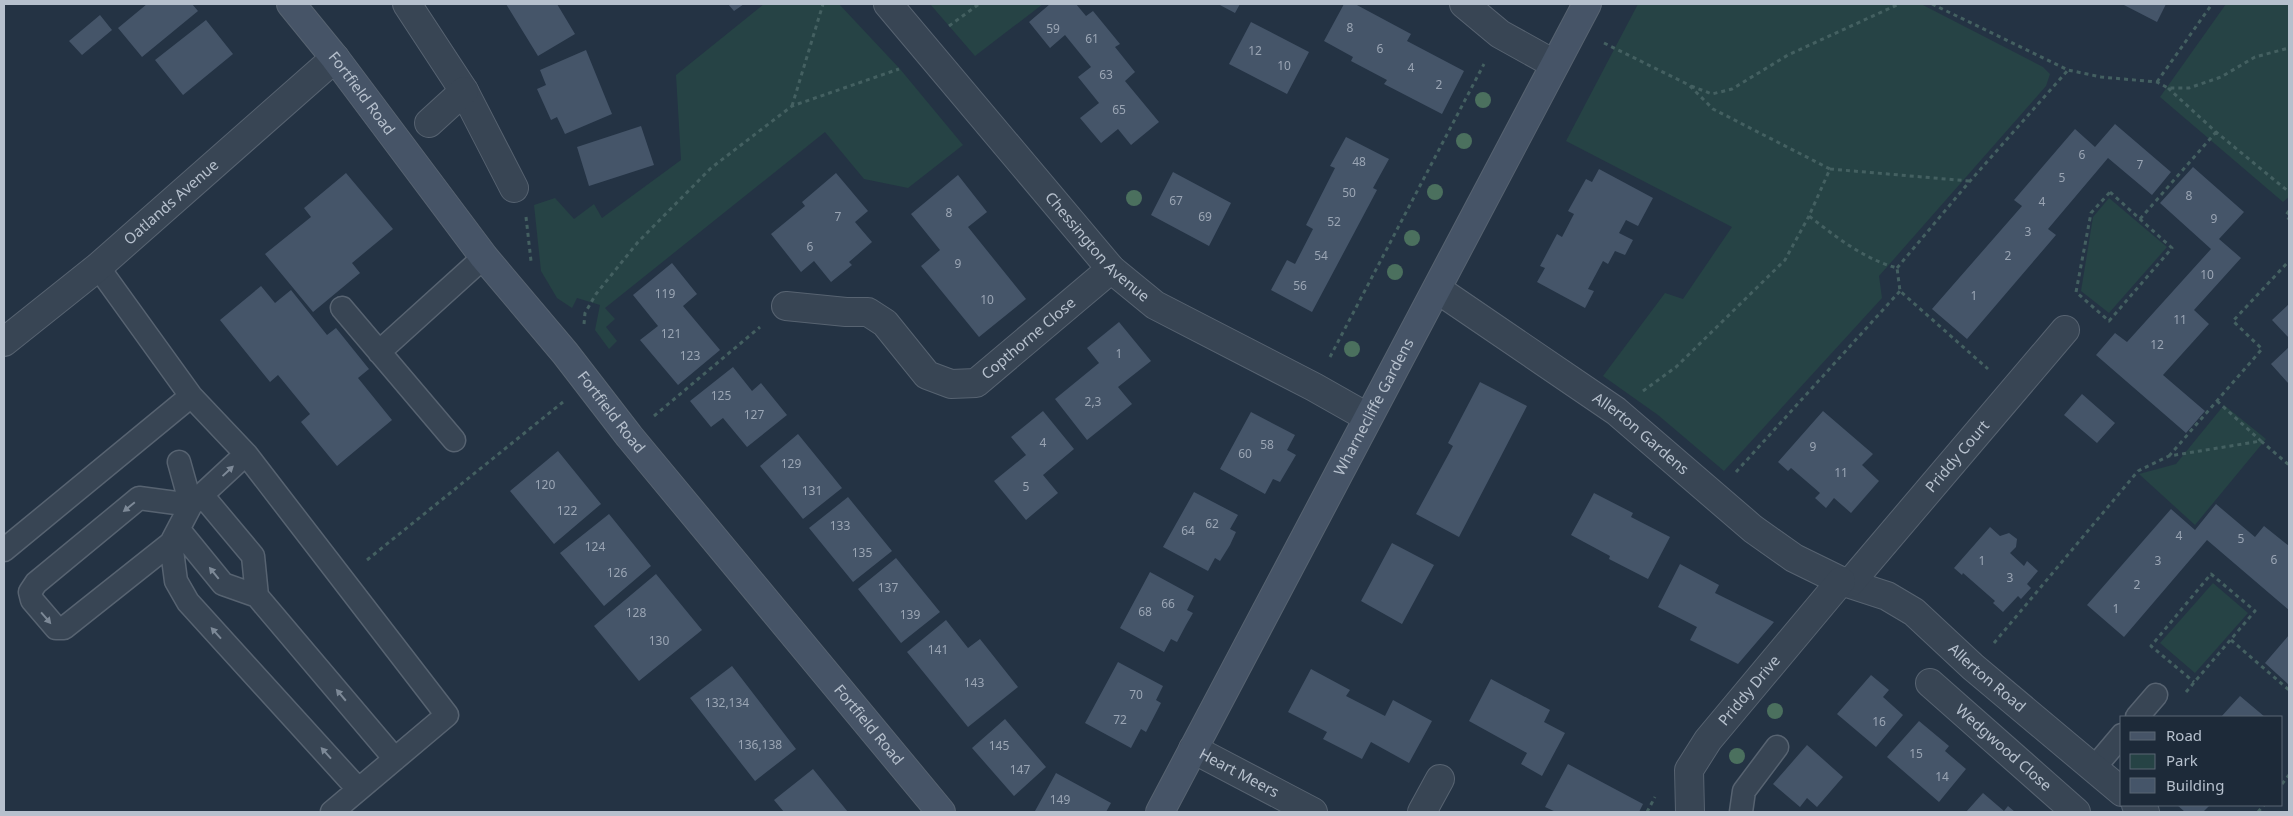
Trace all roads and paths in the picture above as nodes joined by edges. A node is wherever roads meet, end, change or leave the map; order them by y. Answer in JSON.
{"nodes":[{"id":1,"x":291,"y":4,"type":"edge"},
{"id":2,"x":407,"y":4,"type":"edge"},
{"id":3,"x":823,"y":4,"type":"edge"},
{"id":4,"x":888,"y":4,"type":"edge"},
{"id":5,"x":979,"y":4,"type":"edge"},
{"id":6,"x":1464,"y":4,"type":"edge"},
{"id":7,"x":1587,"y":4,"type":"edge"},
{"id":8,"x":1899,"y":4,"type":"edge"},
{"id":9,"x":1932,"y":4,"type":"edge"},
{"id":10,"x":2212,"y":4,"type":"edge"},
{"id":11,"x":1574,"y":28,"type":"junction"},
{"id":12,"x":1500,"y":34,"type":"junction"},
{"id":13,"x":924,"y":48,"type":"junction"},
{"id":14,"x":2289,"y":48,"type":"edge"},
{"id":15,"x":335,"y":58,"type":"junction"},
{"id":16,"x":1554,"y":64,"type":"junction"},
{"id":17,"x":2068,"y":70,"type":"junction"},
{"id":18,"x":2157,"y":82,"type":"junction"},
{"id":19,"x":1688,"y":85,"type":"junction"},
{"id":20,"x":2168,"y":88,"type":"junction"},
{"id":21,"x":464,"y":91,"type":"junction"},
{"id":22,"x":792,"y":106,"type":"junction"},
{"id":23,"x":428,"y":124,"type":"dead end"},
{"id":24,"x":2216,"y":132,"type":"junction"},
{"id":25,"x":1830,"y":169,"type":"junction"},
{"id":26,"x":1970,"y":181,"type":"junction"},
{"id":27,"x":514,"y":188,"type":"joint"},
{"id":28,"x":2289,"y":192,"type":"edge"},
{"id":29,"x":2289,"y":212,"type":"edge"},
{"id":30,"x":1809,"y":216,"type":"junction"},
{"id":31,"x":2140,"y":219,"type":"junction"},
{"id":32,"x":2289,"y":219,"type":"edge"},
{"id":33,"x":484,"y":257,"type":"junction"},
{"id":34,"x":2289,"y":261,"type":"edge"},
{"id":35,"x":532,"y":266,"type":"dead end"},
{"id":36,"x":98,"y":267,"type":"junction"},
{"id":37,"x":1897,"y":268,"type":"junction"},
{"id":38,"x":1111,"y":269,"type":"junction"},
{"id":39,"x":1437,"y":289,"type":"junction"},
{"id":40,"x":1900,"y":291,"type":"junction"},
{"id":41,"x":786,"y":306,"type":"joint"},
{"id":42,"x":342,"y":308,"type":"dead end"},
{"id":43,"x":2066,"y":330,"type":"dead end"},
{"id":44,"x":4,"y":342,"type":"edge"},
{"id":45,"x":379,"y":352,"type":"junction"},
{"id":46,"x":565,"y":353,"type":"junction"},
{"id":47,"x":1314,"y":387,"type":"junction"},
{"id":48,"x":2013,"y":392,"type":"junction"},
{"id":49,"x":191,"y":396,"type":"junction"},
{"id":50,"x":567,"y":399,"type":"dead end"},
{"id":51,"x":2217,"y":401,"type":"junction"},
{"id":52,"x":1616,"y":411,"type":"junction"},
{"id":53,"x":1367,"y":417,"type":"junction"},
{"id":54,"x":629,"y":436,"type":"junction"},
{"id":55,"x":454,"y":440,"type":"dead end"},
{"id":56,"x":2261,"y":441,"type":"junction"},
{"id":57,"x":246,"y":454,"type":"junction"},
{"id":58,"x":2169,"y":456,"type":"junction"},
{"id":59,"x":179,"y":462,"type":"dead end"},
{"id":60,"x":2289,"y":465,"type":"edge"},
{"id":61,"x":1715,"y":494,"type":"junction"},
{"id":62,"x":197,"y":500,"type":"junction"},
{"id":63,"x":175,"y":536,"type":"junction"},
{"id":64,"x":4,"y":550,"type":"edge"},
{"id":65,"x":343,"y":578,"type":"junction"},
{"id":66,"x":1845,"y":582,"type":"junction"},
{"id":67,"x":257,"y":596,"type":"junction"},
{"id":68,"x":2230,"y":640,"type":"junction"},
{"id":69,"x":1973,"y":667,"type":"junction"},
{"id":70,"x":1930,"y":683,"type":"dead end"},
{"id":71,"x":2289,"y":690,"type":"edge"},
{"id":72,"x":2156,"y":695,"type":"dead end"},
{"id":73,"x":2138,"y":716,"type":"edge"},
{"id":74,"x":2120,"y":737,"type":"edge"},
{"id":75,"x":1778,"y":747,"type":"dead end"},
{"id":76,"x":1193,"y":749,"type":"junction"},
{"id":77,"x":395,"y":759,"type":"junction"},
{"id":78,"x":2094,"y":768,"type":"junction"},
{"id":79,"x":1440,"y":779,"type":"dead end"},
{"id":80,"x":358,"y":789,"type":"junction"},
{"id":81,"x":2120,"y":790,"type":"edge"},
{"id":82,"x":332,"y":812,"type":"edge"},
{"id":83,"x":941,"y":812,"type":"edge"},
{"id":84,"x":1160,"y":812,"type":"edge"},
{"id":85,"x":1313,"y":812,"type":"edge"},
{"id":86,"x":1422,"y":812,"type":"edge"},
{"id":87,"x":1690,"y":812,"type":"edge"},
{"id":88,"x":1740,"y":812,"type":"edge"},
{"id":89,"x":2076,"y":812,"type":"edge"}],
"edges":[{"from":1,"to":15,"type":"street","name":"Fortfield Road"},
{"from":2,"to":21,"type":"street"},
{"from":3,"to":22,"type":"path"},
{"from":4,"to":13,"type":"street","name":"Chessington Avenue"},
{"from":5,"to":13,"type":"path"},
{"from":6,"to":12,"type":"street"},
{"from":7,"to":11,"type":"street","name":"Wharnecliffe Gardens"},
{"from":8,"to":19,"type":"path"},
{"from":9,"to":17,"type":"path"},
{"from":10,"to":18,"type":"path"},
{"from":11,"to":16,"type":"street","name":"Wharnecliffe Gardens"},
{"from":11,"to":19,"type":"path"},
{"from":12,"to":16,"type":"street"},
{"from":12,"to":47,"type":"path"},
{"from":13,"to":22,"type":"path"},
{"from":13,"to":38,"type":"street","name":"Chessington Avenue"},
{"from":14,"to":20,"type":"path"},
{"from":15,"to":33,"type":"street","name":"Fortfield Road"},
{"from":15,"to":36,"type":"street","name":"Oatlands Avenue"},
{"from":16,"to":39,"type":"street","name":"Wharnecliffe Gardens"},
{"from":17,"to":18,"type":"path"},
{"from":17,"to":26,"type":"path"},
{"from":18,"to":20,"type":"path"},
{"from":19,"to":25,"type":"path"},
{"from":20,"to":24,"type":"path"},
{"from":21,"to":23,"type":"street"},
{"from":21,"to":27,"type":"street"},
{"from":22,"to":46,"type":"path"},
{"from":24,"to":28,"type":"path"},
{"from":24,"to":31,"type":"path"},
{"from":25,"to":26,"type":"path"},
{"from":25,"to":30,"type":"path"},
{"from":26,"to":37,"type":"path"},
{"from":27,"to":35,"type":"path"},
{"from":29,"to":32,"type":"path"},
{"from":30,"to":37,"type":"path"},
{"from":30,"to":52,"type":"path"},
{"from":31,"to":31,"type":"path"},
{"from":33,"to":45,"type":"lane"},
{"from":33,"to":46,"type":"street","name":"Fortfield Road"},
{"from":34,"to":51,"type":"path"},
{"from":36,"to":44,"type":"street","name":"Oatlands Avenue"},
{"from":36,"to":49,"type":"lane"},
{"from":37,"to":40,"type":"path"},
{"from":38,"to":41,"type":"street","name":"Copthorne Close"},
{"from":38,"to":47,"type":"street","name":"Chessington Avenue"},
{"from":39,"to":52,"type":"street","name":"Allerton Gardens"},
{"from":39,"to":53,"type":"street","name":"Wharnecliffe Gardens"},
{"from":40,"to":48,"type":"path"},
{"from":40,"to":61,"type":"path"},
{"from":41,"to":54,"type":"path"},
{"from":42,"to":45,"type":"lane"},
{"from":43,"to":48,"type":"street","name":"Priddy Court"},
{"from":45,"to":55,"type":"lane"},
{"from":46,"to":54,"type":"street","name":"Fortfield Road"},
{"from":47,"to":53,"type":"street","name":"Chessington Avenue"},
{"from":48,"to":66,"type":"street","name":"Priddy Court"},
{"from":49,"to":57,"type":"lane"},
{"from":49,"to":64,"type":"lane"},
{"from":50,"to":65,"type":"path"},
{"from":51,"to":56,"type":"path"},
{"from":51,"to":58,"type":"path"},
{"from":52,"to":61,"type":"street","name":"Allerton Gardens"},
{"from":53,"to":76,"type":"street","name":"Wharnecliffe Gardens"},
{"from":54,"to":83,"type":"street","name":"Fortfield Road"},
{"from":56,"to":58,"type":"path"},
{"from":56,"to":60,"type":"path"},
{"from":62,"to":57,"type":"lane","one_way":true},
{"from":57,"to":65,"type":"lane"},
{"from":58,"to":69,"type":"path"},
{"from":59,"to":62,"type":"lane"},
{"from":61,"to":66,"type":"street","name":"Allerton Gardens"},
{"from":62,"to":63,"type":"lane"},
{"from":62,"to":63,"type":"lane","one_way":true},
{"from":62,"to":67,"type":"lane"},
{"from":67,"to":63,"type":"lane","one_way":true},
{"from":80,"to":63,"type":"lane","one_way":true},
{"from":65,"to":77,"type":"lane"},
{"from":66,"to":69,"type":"street","name":"Allerton Road"},
{"from":66,"to":87,"type":"street","name":"Priddy Drive"},
{"from":77,"to":67,"type":"lane","one_way":true},
{"from":68,"to":68,"type":"path"},
{"from":68,"to":71,"type":"path"},
{"from":69,"to":78,"type":"street","name":"Allerton Road"},
{"from":70,"to":89,"type":"street","name":"Wedgwood Close"},
{"from":72,"to":73,"type":"lane"},
{"from":74,"to":78,"type":"lane"},
{"from":75,"to":88,"type":"lane"},
{"from":76,"to":84,"type":"street","name":"Wharnecliffe Gardens"},
{"from":76,"to":85,"type":"street","name":"Heart Meers"},
{"from":77,"to":80,"type":"lane"},
{"from":78,"to":81,"type":"street","name":"Allerton Road"},
{"from":79,"to":86,"type":"street"},
{"from":80,"to":82,"type":"lane"}]}
